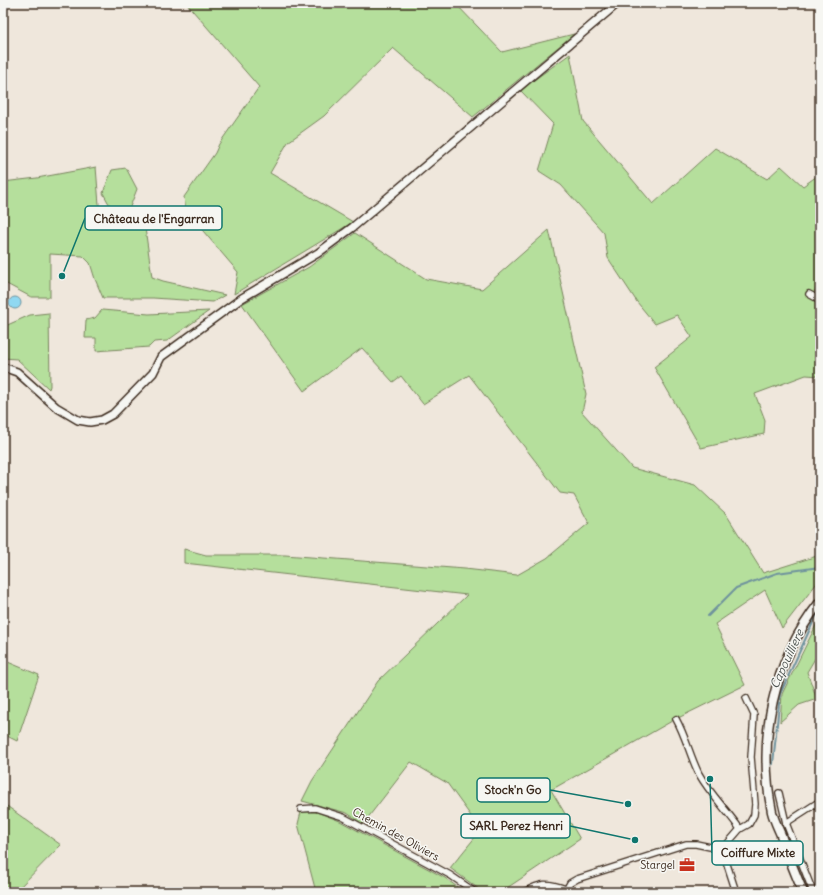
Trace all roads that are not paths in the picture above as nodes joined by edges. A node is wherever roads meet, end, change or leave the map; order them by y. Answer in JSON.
{"nodes":[{"id":1,"x":618,"y":3,"type":"edge"},
{"id":2,"x":809,"y":294,"type":"dead end"},
{"id":3,"x":820,"y":300,"type":"edge"},
{"id":4,"x":3,"y":367,"type":"edge"},
{"id":5,"x":820,"y":602,"type":"edge"},
{"id":6,"x":746,"y":698,"type":"dead end"},
{"id":7,"x":676,"y":719,"type":"dead end"},
{"id":8,"x":779,"y":793,"type":"dead end"},
{"id":9,"x":820,"y":801,"type":"edge"},
{"id":10,"x":301,"y":809,"type":"dead end"},
{"id":11,"x":786,"y":823,"type":"junction"},
{"id":12,"x":740,"y":829,"type":"junction"},
{"id":13,"x":720,"y":849,"type":"junction"},
{"id":14,"x":565,"y":891,"type":"edge"},
{"id":15,"x":475,"y":892,"type":"edge"},
{"id":16,"x":524,"y":892,"type":"edge"},
{"id":17,"x":736,"y":892,"type":"edge"},
{"id":18,"x":803,"y":892,"type":"edge"},
{"id":19,"x":813,"y":892,"type":"edge"}],
"edges":[{"from":1,"to":4,"type":"street"},
{"from":2,"to":3,"type":"street"},
{"from":5,"to":18,"type":"main road"},
{"from":6,"to":12,"type":"street"},
{"from":7,"to":12,"type":"street"},
{"from":8,"to":11,"type":"street"},
{"from":9,"to":11,"type":"street"},
{"from":10,"to":15,"type":"street","name":"Chemin des Oliviers"},
{"from":11,"to":19,"type":"street"},
{"from":12,"to":13,"type":"street"},
{"from":13,"to":14,"type":"street"},
{"from":13,"to":17,"type":"street"},
{"from":14,"to":16,"type":"street"}]}
